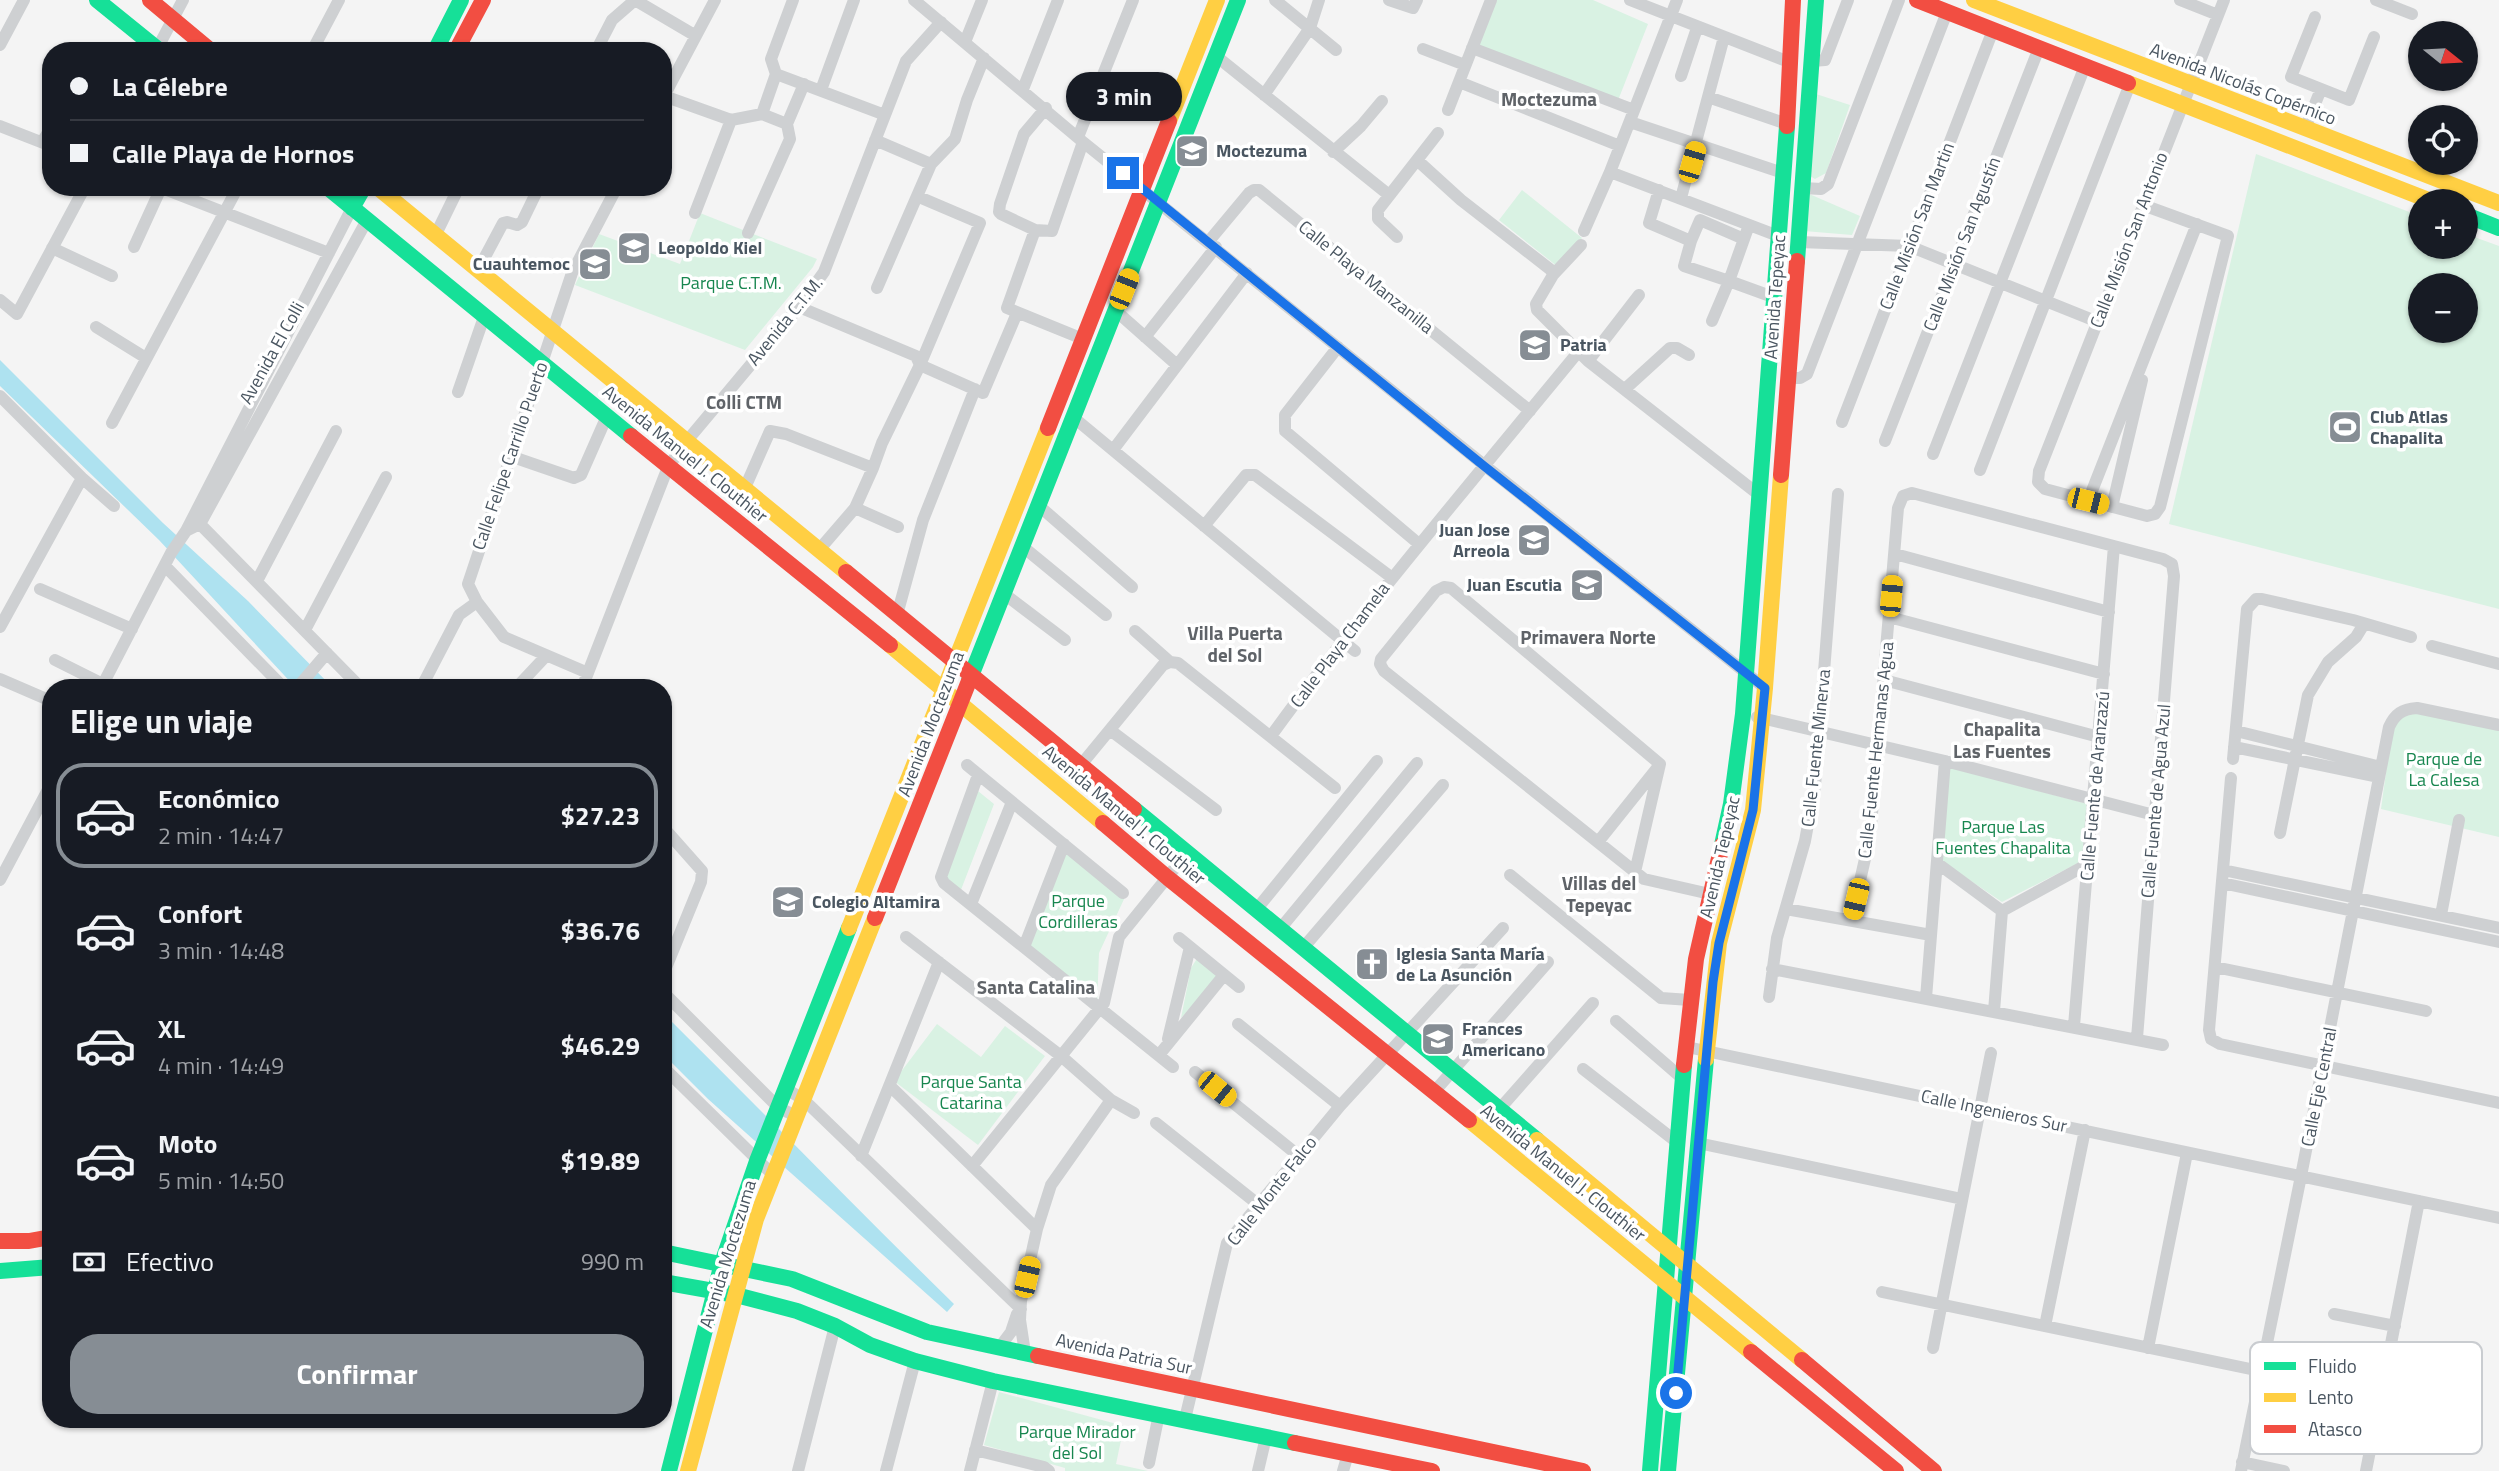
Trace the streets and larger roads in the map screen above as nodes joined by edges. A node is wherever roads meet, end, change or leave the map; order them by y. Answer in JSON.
{"nodes":[{"id":1,"x":23,"y":0,"type":"edge"},
{"id":2,"x":97,"y":0,"type":"edge"},
{"id":3,"x":150,"y":0,"type":"edge"},
{"id":4,"x":183,"y":0,"type":"edge"},
{"id":5,"x":339,"y":0,"type":"edge"},
{"id":6,"x":461,"y":0,"type":"edge"},
{"id":7,"x":482,"y":0,"type":"edge"},
{"id":8,"x":635,"y":0,"type":"edge"},
{"id":9,"x":715,"y":0,"type":"edge"},
{"id":10,"x":793,"y":0,"type":"edge"},
{"id":11,"x":854,"y":0,"type":"edge"},
{"id":12,"x":914,"y":0,"type":"edge"},
{"id":13,"x":982,"y":0,"type":"edge"},
{"id":14,"x":1058,"y":0,"type":"edge"},
{"id":15,"x":1133,"y":0,"type":"edge"},
{"id":16,"x":1217,"y":0,"type":"edge"},
{"id":17,"x":1238,"y":0,"type":"edge"},
{"id":18,"x":1275,"y":0,"type":"edge"},
{"id":19,"x":1319,"y":0,"type":"edge"},
{"id":20,"x":1389,"y":0,"type":"edge"},
{"id":21,"x":1490,"y":0,"type":"edge"},
{"id":22,"x":1630,"y":0,"type":"edge"},
{"id":23,"x":1677,"y":0,"type":"edge"},
{"id":24,"x":1793,"y":0,"type":"edge"},
{"id":25,"x":1816,"y":0,"type":"edge"},
{"id":26,"x":1848,"y":0,"type":"edge"},
{"id":27,"x":1899,"y":0,"type":"edge"},
{"id":28,"x":1917,"y":0,"type":"edge"},
{"id":29,"x":1973,"y":0,"type":"edge"},
{"id":30,"x":2180,"y":0,"type":"edge"},
{"id":31,"x":2224,"y":0,"type":"edge"},
{"id":32,"x":2376,"y":0,"type":"edge"},
{"id":33,"x":1415,"y":4,"type":"edge"},
{"id":34,"x":1947,"y":12,"type":"junction"},
{"id":35,"x":2412,"y":14,"type":"dead end"},
{"id":36,"x":2218,"y":15,"type":"junction"},
{"id":37,"x":1671,"y":16,"type":"junction"},
{"id":38,"x":2315,"y":17,"type":"dead end"},
{"id":39,"x":173,"y":19,"type":"junction"},
{"id":40,"x":941,"y":22,"type":"junction"},
{"id":41,"x":1310,"y":28,"type":"junction"},
{"id":42,"x":1697,"y":28,"type":"junction"},
{"id":43,"x":1993,"y":30,"type":"junction"},
{"id":44,"x":696,"y":36,"type":"junction"},
{"id":45,"x":1724,"y":37,"type":"junction"},
{"id":46,"x":2374,"y":37,"type":"dead end"},
{"id":47,"x":148,"y":42,"type":"edge"},
{"id":48,"x":162,"y":42,"type":"edge"},
{"id":49,"x":200,"y":42,"type":"edge"},
{"id":50,"x":317,"y":42,"type":"edge"},
{"id":51,"x":440,"y":42,"type":"edge"},
{"id":52,"x":461,"y":42,"type":"edge"},
{"id":53,"x":601,"y":42,"type":"edge"},
{"id":54,"x":965,"y":42,"type":"junction"},
{"id":55,"x":0,"y":45,"type":"edge"},
{"id":56,"x":1472,"y":48,"type":"junction"},
{"id":57,"x":2039,"y":48,"type":"junction"},
{"id":58,"x":1423,"y":49,"type":"dead end"},
{"id":59,"x":1336,"y":50,"type":"dead end"},
{"id":60,"x":1216,"y":56,"type":"junction"},
{"id":61,"x":984,"y":58,"type":"junction"},
{"id":62,"x":1812,"y":61,"type":"junction"},
{"id":63,"x":1789,"y":62,"type":"junction"},
{"id":64,"x":1465,"y":65,"type":"junction"},
{"id":65,"x":2085,"y":66,"type":"junction"},
{"id":66,"x":776,"y":74,"type":"junction"},
{"id":67,"x":1681,"y":76,"type":"dead end"},
{"id":68,"x":672,"y":82,"type":"edge"},
{"id":69,"x":1458,"y":82,"type":"junction"},
{"id":70,"x":804,"y":84,"type":"junction"},
{"id":71,"x":2130,"y":84,"type":"junction"},
{"id":72,"x":2190,"y":85,"type":"junction"},
{"id":73,"x":1023,"y":89,"type":"junction"},
{"id":74,"x":2321,"y":89,"type":"junction"},
{"id":75,"x":821,"y":90,"type":"junction"},
{"id":76,"x":1264,"y":94,"type":"junction"},
{"id":77,"x":1708,"y":97,"type":"junction"},
{"id":78,"x":672,"y":100,"type":"edge"},
{"id":79,"x":1382,"y":102,"type":"dead end"},
{"id":80,"x":2183,"y":105,"type":"junction"},
{"id":81,"x":1046,"y":108,"type":"junction"},
{"id":82,"x":1448,"y":110,"type":"dead end"},
{"id":83,"x":762,"y":114,"type":"junction"},
{"id":84,"x":885,"y":115,"type":"junction"},
{"id":85,"x":1632,"y":116,"type":"junction"},
{"id":86,"x":731,"y":120,"type":"junction"},
{"id":87,"x":787,"y":124,"type":"junction"},
{"id":88,"x":0,"y":126,"type":"edge"},
{"id":89,"x":2305,"y":129,"type":"junction"},
{"id":90,"x":1786,"y":130,"type":"junction"},
{"id":91,"x":1438,"y":133,"type":"dead end"},
{"id":92,"x":1081,"y":139,"type":"junction"},
{"id":93,"x":875,"y":140,"type":"junction"},
{"id":94,"x":1806,"y":141,"type":"junction"},
{"id":95,"x":42,"y":142,"type":"edge"},
{"id":96,"x":1697,"y":144,"type":"junction"},
{"id":97,"x":1620,"y":146,"type":"junction"},
{"id":98,"x":1332,"y":152,"type":"junction"},
{"id":99,"x":1417,"y":160,"type":"junction"},
{"id":100,"x":931,"y":164,"type":"junction"},
{"id":101,"x":1610,"y":172,"type":"junction"},
{"id":102,"x":1783,"y":173,"type":"junction"},
{"id":103,"x":1803,"y":188,"type":"junction"},
{"id":104,"x":1142,"y":189,"type":"junction"},
{"id":105,"x":1659,"y":190,"type":"junction"},
{"id":106,"x":2408,"y":192,"type":"edge"},
{"id":107,"x":1389,"y":195,"type":"junction"},
{"id":108,"x":80,"y":196,"type":"edge"},
{"id":109,"x":156,"y":196,"type":"edge"},
{"id":110,"x":181,"y":196,"type":"edge"},
{"id":111,"x":234,"y":196,"type":"edge"},
{"id":112,"x":338,"y":196,"type":"edge"},
{"id":113,"x":359,"y":196,"type":"edge"},
{"id":114,"x":379,"y":196,"type":"edge"},
{"id":115,"x":390,"y":196,"type":"edge"},
{"id":116,"x":455,"y":196,"type":"edge"},
{"id":117,"x":534,"y":196,"type":"edge"},
{"id":118,"x":612,"y":196,"type":"edge"},
{"id":119,"x":919,"y":197,"type":"junction"},
{"id":120,"x":1681,"y":198,"type":"junction"},
{"id":121,"x":1159,"y":201,"type":"junction"},
{"id":122,"x":2499,"y":203,"type":"edge"},
{"id":123,"x":2143,"y":205,"type":"junction"},
{"id":124,"x":352,"y":208,"type":"junction"},
{"id":125,"x":225,"y":213,"type":"junction"},
{"id":126,"x":695,"y":213,"type":"dead end"},
{"id":127,"x":1702,"y":214,"type":"junction"},
{"id":128,"x":367,"y":220,"type":"junction"},
{"id":129,"x":2478,"y":220,"type":"edge"},
{"id":130,"x":1749,"y":225,"type":"junction"},
{"id":131,"x":2197,"y":225,"type":"junction"},
{"id":132,"x":2499,"y":228,"type":"edge"},
{"id":133,"x":1035,"y":230,"type":"junction"},
{"id":134,"x":1584,"y":230,"type":"dead end"},
{"id":135,"x":748,"y":233,"type":"dead end"},
{"id":136,"x":436,"y":234,"type":"junction"},
{"id":137,"x":1397,"y":236,"type":"dead end"},
{"id":138,"x":1777,"y":236,"type":"junction"},
{"id":139,"x":1744,"y":239,"type":"junction"},
{"id":140,"x":1691,"y":241,"type":"junction"},
{"id":141,"x":1799,"y":242,"type":"junction"},
{"id":142,"x":1212,"y":244,"type":"junction"},
{"id":143,"x":1857,"y":244,"type":"junction"},
{"id":144,"x":1581,"y":245,"type":"dead end"},
{"id":145,"x":1909,"y":246,"type":"junction"},
{"id":146,"x":134,"y":247,"type":"dead end"},
{"id":147,"x":52,"y":248,"type":"junction"},
{"id":148,"x":329,"y":253,"type":"junction"},
{"id":149,"x":1954,"y":264,"type":"junction"},
{"id":150,"x":478,"y":270,"type":"junction"},
{"id":151,"x":1247,"y":273,"type":"junction"},
{"id":152,"x":1553,"y":275,"type":"junction"},
{"id":153,"x":112,"y":276,"type":"dead end"},
{"id":154,"x":1729,"y":281,"type":"junction"},
{"id":155,"x":2000,"y":282,"type":"junction"},
{"id":156,"x":877,"y":288,"type":"dead end"},
{"id":157,"x":1639,"y":295,"type":"dead end"},
{"id":158,"x":1773,"y":297,"type":"junction"},
{"id":159,"x":0,"y":299,"type":"edge"},
{"id":160,"x":2046,"y":301,"type":"junction"},
{"id":161,"x":799,"y":307,"type":"junction"},
{"id":162,"x":1012,"y":310,"type":"junction"},
{"id":163,"x":1116,"y":311,"type":"junction"},
{"id":164,"x":484,"y":317,"type":"junction"},
{"id":165,"x":1771,"y":320,"type":"junction"},
{"id":166,"x":1712,"y":321,"type":"dead end"},
{"id":167,"x":1793,"y":322,"type":"junction"},
{"id":168,"x":2098,"y":322,"type":"junction"},
{"id":169,"x":96,"y":327,"type":"dead end"},
{"id":170,"x":552,"y":331,"type":"junction"},
{"id":171,"x":2153,"y":335,"type":"junction"},
{"id":172,"x":1144,"y":337,"type":"junction"},
{"id":173,"x":1083,"y":339,"type":"junction"},
{"id":174,"x":1338,"y":347,"type":"junction"},
{"id":175,"x":1689,"y":355,"type":"dead end"},
{"id":176,"x":1584,"y":356,"type":"junction"},
{"id":177,"x":146,"y":358,"type":"junction"},
{"id":178,"x":542,"y":363,"type":"junction"},
{"id":179,"x":919,"y":365,"type":"junction"},
{"id":180,"x":1177,"y":365,"type":"junction"},
{"id":181,"x":1788,"y":378,"type":"junction"},
{"id":182,"x":1625,"y":389,"type":"junction"},
{"id":183,"x":979,"y":391,"type":"junction"},
{"id":184,"x":458,"y":392,"type":"dead end"},
{"id":185,"x":0,"y":396,"type":"edge"},
{"id":186,"x":1530,"y":411,"type":"junction"},
{"id":187,"x":607,"y":416,"type":"junction"},
{"id":188,"x":1073,"y":417,"type":"junction"},
{"id":189,"x":1842,"y":422,"type":"dead end"},
{"id":190,"x":112,"y":424,"type":"dead end"},
{"id":191,"x":336,"y":431,"type":"dead end"},
{"id":192,"x":1885,"y":441,"type":"dead end"},
{"id":193,"x":686,"y":442,"type":"junction"},
{"id":194,"x":1112,"y":450,"type":"junction"},
{"id":195,"x":1933,"y":454,"type":"dead end"},
{"id":196,"x":510,"y":456,"type":"junction"},
{"id":197,"x":1484,"y":466,"type":"junction"},
{"id":198,"x":668,"y":467,"type":"junction"},
{"id":199,"x":873,"y":468,"type":"junction"},
{"id":200,"x":1980,"y":470,"type":"dead end"},
{"id":201,"x":386,"y":477,"type":"dead end"},
{"id":202,"x":82,"y":478,"type":"junction"},
{"id":203,"x":744,"y":490,"type":"junction"},
{"id":204,"x":1758,"y":494,"type":"junction"},
{"id":205,"x":1838,"y":494,"type":"dead end"},
{"id":206,"x":2088,"y":501,"type":"junction"},
{"id":207,"x":1038,"y":505,"type":"junction"},
{"id":208,"x":114,"y":506,"type":"dead end"},
{"id":209,"x":2112,"y":507,"type":"junction"},
{"id":210,"x":855,"y":508,"type":"junction"},
{"id":211,"x":196,"y":520,"type":"junction"},
{"id":212,"x":1203,"y":526,"type":"junction"},
{"id":213,"x":898,"y":527,"type":"dead end"},
{"id":214,"x":1419,"y":544,"type":"junction"},
{"id":215,"x":1021,"y":546,"type":"junction"},
{"id":216,"x":2114,"y":546,"type":"junction"},
{"id":217,"x":818,"y":551,"type":"junction"},
{"id":218,"x":1895,"y":554,"type":"junction"},
{"id":219,"x":165,"y":566,"type":"junction"},
{"id":220,"x":1391,"y":577,"type":"junction"},
{"id":221,"x":257,"y":581,"type":"junction"},
{"id":222,"x":1132,"y":587,"type":"dead end"},
{"id":223,"x":40,"y":589,"type":"dead end"},
{"id":224,"x":1003,"y":593,"type":"junction"},
{"id":225,"x":477,"y":602,"type":"junction"},
{"id":226,"x":2109,"y":612,"type":"junction"},
{"id":227,"x":897,"y":615,"type":"junction"},
{"id":228,"x":1106,"y":615,"type":"dead end"},
{"id":229,"x":1889,"y":617,"type":"junction"},
{"id":230,"x":2364,"y":624,"type":"junction"},
{"id":231,"x":0,"y":627,"type":"edge"},
{"id":232,"x":132,"y":629,"type":"junction"},
{"id":233,"x":305,"y":631,"type":"junction"},
{"id":234,"x":1135,"y":631,"type":"dead end"},
{"id":235,"x":2411,"y":637,"type":"dead end"},
{"id":236,"x":1065,"y":640,"type":"dead end"},
{"id":237,"x":1341,"y":640,"type":"junction"},
{"id":238,"x":2432,"y":646,"type":"dead end"},
{"id":239,"x":1355,"y":651,"type":"dead end"},
{"id":240,"x":546,"y":656,"type":"junction"},
{"id":241,"x":323,"y":658,"type":"junction"},
{"id":242,"x":55,"y":660,"type":"dead end"},
{"id":243,"x":1170,"y":662,"type":"junction"},
{"id":244,"x":954,"y":663,"type":"junction"},
{"id":245,"x":2499,"y":664,"type":"edge"},
{"id":246,"x":588,"y":673,"type":"junction"},
{"id":247,"x":1746,"y":673,"type":"junction"},
{"id":248,"x":2104,"y":674,"type":"junction"},
{"id":249,"x":970,"y":675,"type":"junction"},
{"id":250,"x":0,"y":679,"type":"edge"},
{"id":251,"x":89,"y":679,"type":"edge"},
{"id":252,"x":106,"y":679,"type":"edge"},
{"id":253,"x":276,"y":679,"type":"edge"},
{"id":254,"x":305,"y":679,"type":"edge"},
{"id":255,"x":350,"y":679,"type":"edge"},
{"id":256,"x":426,"y":679,"type":"edge"},
{"id":257,"x":524,"y":679,"type":"edge"},
{"id":258,"x":586,"y":679,"type":"edge"},
{"id":259,"x":1884,"y":680,"type":"junction"},
{"id":260,"x":1765,"y":688,"type":"junction"},
{"id":261,"x":944,"y":689,"type":"junction"},
{"id":262,"x":42,"y":697,"type":"edge"},
{"id":263,"x":960,"y":701,"type":"junction"},
{"id":264,"x":1743,"y":713,"type":"junction"},
{"id":265,"x":1762,"y":718,"type":"junction"},
{"id":266,"x":2499,"y":725,"type":"edge"},
{"id":267,"x":1110,"y":730,"type":"junction"},
{"id":268,"x":1819,"y":731,"type":"junction"},
{"id":269,"x":2236,"y":731,"type":"junction"},
{"id":270,"x":1271,"y":736,"type":"junction"},
{"id":271,"x":2099,"y":737,"type":"junction"},
{"id":272,"x":1879,"y":745,"type":"junction"},
{"id":273,"x":2297,"y":746,"type":"junction"},
{"id":274,"x":2294,"y":760,"type":"junction"},
{"id":275,"x":1377,"y":761,"type":"dead end"},
{"id":276,"x":1945,"y":761,"type":"junction"},
{"id":277,"x":1417,"y":763,"type":"dead end"},
{"id":278,"x":1660,"y":764,"type":"junction"},
{"id":279,"x":967,"y":765,"type":"dead end"},
{"id":280,"x":1080,"y":765,"type":"junction"},
{"id":281,"x":2380,"y":772,"type":"junction"},
{"id":282,"x":978,"y":775,"type":"junction"},
{"id":283,"x":2231,"y":778,"type":"dead end"},
{"id":284,"x":1443,"y":785,"type":"dead end"},
{"id":285,"x":1335,"y":788,"type":"dead end"},
{"id":286,"x":2094,"y":800,"type":"junction"},
{"id":287,"x":42,"y":801,"type":"edge"},
{"id":288,"x":1012,"y":802,"type":"junction"},
{"id":289,"x":1216,"y":810,"type":"dead end"},
{"id":290,"x":2154,"y":816,"type":"junction"},
{"id":291,"x":2459,"y":820,"type":"dead end"},
{"id":292,"x":2280,"y":833,"type":"dead end"},
{"id":293,"x":672,"y":837,"type":"edge"},
{"id":294,"x":1598,"y":842,"type":"junction"},
{"id":295,"x":1064,"y":845,"type":"junction"},
{"id":296,"x":1187,"y":853,"type":"junction"},
{"id":297,"x":1937,"y":863,"type":"junction"},
{"id":298,"x":2088,"y":864,"type":"junction"},
{"id":299,"x":1635,"y":872,"type":"junction"},
{"id":300,"x":1510,"y":875,"type":"dead end"},
{"id":301,"x":2222,"y":876,"type":"junction"},
{"id":302,"x":1167,"y":878,"type":"junction"},
{"id":303,"x":0,"y":880,"type":"edge"},
{"id":304,"x":1123,"y":893,"type":"dead end"},
{"id":305,"x":1710,"y":894,"type":"junction"},
{"id":306,"x":2355,"y":897,"type":"junction"},
{"id":307,"x":971,"y":904,"type":"junction"},
{"id":308,"x":1786,"y":909,"type":"junction"},
{"id":309,"x":1256,"y":910,"type":"junction"},
{"id":310,"x":2352,"y":910,"type":"junction"},
{"id":311,"x":2002,"y":911,"type":"junction"},
{"id":312,"x":2441,"y":915,"type":"junction"},
{"id":313,"x":1851,"y":920,"type":"junction"},
{"id":314,"x":1503,"y":928,"type":"dead end"},
{"id":315,"x":2499,"y":928,"type":"edge"},
{"id":316,"x":1280,"y":929,"type":"junction"},
{"id":317,"x":1931,"y":935,"type":"junction"},
{"id":318,"x":906,"y":937,"type":"dead end"},
{"id":319,"x":1179,"y":938,"type":"dead end"},
{"id":320,"x":2499,"y":942,"type":"edge"},
{"id":321,"x":1024,"y":947,"type":"junction"},
{"id":322,"x":1190,"y":947,"type":"junction"},
{"id":323,"x":1303,"y":948,"type":"junction"},
{"id":324,"x":672,"y":953,"type":"edge"},
{"id":325,"x":939,"y":962,"type":"junction"},
{"id":326,"x":1548,"y":962,"type":"dead end"},
{"id":327,"x":1325,"y":967,"type":"junction"},
{"id":328,"x":2215,"y":967,"type":"junction"},
{"id":329,"x":1772,"y":969,"type":"junction"},
{"id":330,"x":1224,"y":975,"type":"junction"},
{"id":331,"x":1239,"y":987,"type":"dead end"},
{"id":332,"x":1307,"y":990,"type":"junction"},
{"id":333,"x":2337,"y":992,"type":"junction"},
{"id":334,"x":1769,"y":997,"type":"dead end"},
{"id":335,"x":1926,"y":998,"type":"junction"},
{"id":336,"x":1690,"y":1000,"type":"junction"},
{"id":337,"x":672,"y":1002,"type":"edge"},
{"id":338,"x":1593,"y":1003,"type":"dead end"},
{"id":339,"x":1100,"y":1008,"type":"junction"},
{"id":340,"x":1994,"y":1011,"type":"junction"},
{"id":341,"x":2426,"y":1011,"type":"dead end"},
{"id":342,"x":1616,"y":1021,"type":"dead end"},
{"id":343,"x":1238,"y":1024,"type":"dead end"},
{"id":344,"x":2074,"y":1026,"type":"junction"},
{"id":345,"x":1405,"y":1033,"type":"junction"},
{"id":346,"x":2137,"y":1038,"type":"junction"},
{"id":347,"x":2163,"y":1045,"type":"dead end"},
{"id":348,"x":1687,"y":1046,"type":"junction"},
{"id":349,"x":1707,"y":1049,"type":"junction"},
{"id":350,"x":1162,"y":1050,"type":"junction"},
{"id":351,"x":1387,"y":1053,"type":"junction"},
{"id":352,"x":1992,"y":1053,"type":"dead end"},
{"id":353,"x":1061,"y":1056,"type":"junction"},
{"id":354,"x":2323,"y":1066,"type":"junction"},
{"id":355,"x":1173,"y":1067,"type":"dead end"},
{"id":356,"x":1583,"y":1069,"type":"dead end"},
{"id":357,"x":1453,"y":1071,"type":"junction"},
{"id":358,"x":1195,"y":1072,"type":"dead end"},
{"id":359,"x":672,"y":1075,"type":"edge"},
{"id":360,"x":1683,"y":1079,"type":"junction"},
{"id":361,"x":890,"y":1086,"type":"junction"},
{"id":362,"x":786,"y":1089,"type":"junction"},
{"id":363,"x":1434,"y":1092,"type":"junction"},
{"id":364,"x":803,"y":1100,"type":"junction"},
{"id":365,"x":1111,"y":1100,"type":"junction"},
{"id":366,"x":2499,"y":1103,"type":"edge"},
{"id":367,"x":1340,"y":1106,"type":"junction"},
{"id":368,"x":1981,"y":1107,"type":"junction"},
{"id":369,"x":1499,"y":1109,"type":"junction"},
{"id":370,"x":1134,"y":1113,"type":"dead end"},
{"id":371,"x":776,"y":1114,"type":"junction"},
{"id":372,"x":793,"y":1123,"type":"junction"},
{"id":373,"x":1156,"y":1123,"type":"dead end"},
{"id":374,"x":1521,"y":1128,"type":"junction"},
{"id":375,"x":1481,"y":1130,"type":"junction"},
{"id":376,"x":2085,"y":1130,"type":"junction"},
{"id":377,"x":1678,"y":1143,"type":"junction"},
{"id":378,"x":1698,"y":1143,"type":"junction"},
{"id":379,"x":1504,"y":1149,"type":"junction"},
{"id":380,"x":2187,"y":1153,"type":"junction"},
{"id":381,"x":760,"y":1156,"type":"junction"},
{"id":382,"x":861,"y":1156,"type":"junction"},
{"id":383,"x":1299,"y":1156,"type":"junction"},
{"id":384,"x":972,"y":1166,"type":"junction"},
{"id":385,"x":774,"y":1172,"type":"junction"},
{"id":386,"x":2301,"y":1176,"type":"junction"},
{"id":387,"x":1962,"y":1199,"type":"junction"},
{"id":388,"x":2419,"y":1201,"type":"junction"},
{"id":389,"x":1259,"y":1205,"type":"junction"},
{"id":390,"x":2499,"y":1218,"type":"edge"},
{"id":391,"x":1037,"y":1229,"type":"junction"},
{"id":392,"x":42,"y":1239,"type":"edge"},
{"id":393,"x":0,"y":1241,"type":"edge"},
{"id":394,"x":1670,"y":1250,"type":"junction"},
{"id":395,"x":672,"y":1254,"type":"edge"},
{"id":396,"x":722,"y":1264,"type":"junction"},
{"id":397,"x":1688,"y":1266,"type":"junction"},
{"id":398,"x":743,"y":1267,"type":"junction"},
{"id":399,"x":42,"y":1268,"type":"edge"},
{"id":400,"x":0,"y":1271,"type":"edge"},
{"id":401,"x":672,"y":1284,"type":"edge"},
{"id":402,"x":1667,"y":1284,"type":"junction"},
{"id":403,"x":715,"y":1291,"type":"junction"},
{"id":404,"x":1882,"y":1292,"type":"dead end"},
{"id":405,"x":736,"y":1294,"type":"junction"},
{"id":406,"x":1685,"y":1298,"type":"junction"},
{"id":407,"x":1941,"y":1304,"type":"junction"},
{"id":408,"x":1020,"y":1306,"type":"junction"},
{"id":409,"x":2334,"y":1314,"type":"dead end"},
{"id":410,"x":835,"y":1326,"type":"junction"},
{"id":411,"x":2045,"y":1326,"type":"junction"},
{"id":412,"x":2395,"y":1326,"type":"junction"},
{"id":413,"x":2266,"y":1342,"type":"edge"},
{"id":414,"x":2392,"y":1342,"type":"edge"},
{"id":415,"x":999,"y":1348,"type":"junction"},
{"id":416,"x":1933,"y":1348,"type":"dead end"},
{"id":417,"x":2148,"y":1348,"type":"junction"},
{"id":418,"x":1025,"y":1353,"type":"junction"},
{"id":419,"x":915,"y":1361,"type":"junction"},
{"id":420,"x":2250,"y":1369,"type":"edge"},
{"id":421,"x":993,"y":1381,"type":"junction"},
{"id":422,"x":1191,"y":1387,"type":"junction"},
{"id":423,"x":1158,"y":1414,"type":"junction"},
{"id":424,"x":1185,"y":1419,"type":"junction"},
{"id":425,"x":2250,"y":1422,"type":"edge"},
{"id":426,"x":1266,"y":1437,"type":"junction"},
{"id":427,"x":975,"y":1450,"type":"junction"},
{"id":428,"x":1348,"y":1454,"type":"junction"},
{"id":429,"x":1149,"y":1463,"type":"dead end"},
{"id":430,"x":2241,"y":1467,"type":"edge"},
{"id":431,"x":670,"y":1471,"type":"edge"},
{"id":432,"x":688,"y":1471,"type":"edge"},
{"id":433,"x":798,"y":1471,"type":"edge"},
{"id":434,"x":886,"y":1471,"type":"edge"},
{"id":435,"x":970,"y":1471,"type":"edge"},
{"id":436,"x":1049,"y":1471,"type":"edge"},
{"id":437,"x":1258,"y":1471,"type":"edge"},
{"id":438,"x":1343,"y":1471,"type":"edge"},
{"id":439,"x":1430,"y":1471,"type":"edge"},
{"id":440,"x":1583,"y":1471,"type":"edge"},
{"id":441,"x":1650,"y":1471,"type":"edge"},
{"id":442,"x":1668,"y":1471,"type":"edge"},
{"id":443,"x":1896,"y":1471,"type":"edge"},
{"id":444,"x":1934,"y":1471,"type":"edge"},
{"id":445,"x":2284,"y":1471,"type":"edge"}],
"edges":[{"from":1,"to":55,"type":"street"},
{"from":2,"to":47,"type":"street"},
{"from":3,"to":39,"type":"street"},
{"from":4,"to":39,"type":"street"},
{"from":5,"to":50,"type":"street"},
{"from":6,"to":51,"type":"street"},
{"from":7,"to":52,"type":"street"},
{"from":8,"to":44,"type":"street"},
{"from":8,"to":53,"type":"street"},
{"from":9,"to":44,"type":"street"},
{"from":10,"to":66,"type":"street"},
{"from":11,"to":75,"type":"street"},
{"from":12,"to":40,"type":"street"},
{"from":13,"to":54,"type":"street"},
{"from":14,"to":73,"type":"street"},
{"from":15,"to":92,"type":"street"},
{"from":16,"to":104,"type":"street","name":"Avenida Moctezuma"},
{"from":17,"to":60,"type":"street","name":"Avenida Moctezuma"},
{"from":18,"to":41,"type":"street"},
{"from":19,"to":41,"type":"street"},
{"from":20,"to":33,"type":"street"},
{"from":21,"to":56,"type":"street"},
{"from":22,"to":37,"type":"street"},
{"from":23,"to":37,"type":"street"},
{"from":24,"to":63,"type":"street","name":"Avenida Tepeyac"},
{"from":25,"to":62,"type":"street","name":"Avenida Tepeyac"},
{"from":26,"to":62,"type":"street"},
{"from":27,"to":103,"type":"street"},
{"from":28,"to":34,"type":"street"},
{"from":29,"to":72,"type":"street","name":"Avenida Nicolás Copérnico"},
{"from":30,"to":36,"type":"street"},
{"from":31,"to":36,"type":"street","name":"Calle Misión San Antonio"},
{"from":32,"to":35,"type":"street"},
{"from":34,"to":43,"type":"street"},
{"from":34,"to":143,"type":"street"},
{"from":36,"to":72,"type":"street","name":"Calle Misión San Antonio"},
{"from":37,"to":42,"type":"street"},
{"from":37,"to":85,"type":"street"},
{"from":38,"to":74,"type":"street"},
{"from":39,"to":48,"type":"street"},
{"from":39,"to":49,"type":"street"},
{"from":40,"to":54,"type":"street"},
{"from":40,"to":84,"type":"street","name":"Avenida C.T.M."},
{"from":41,"to":59,"type":"street"},
{"from":41,"to":76,"type":"street"},
{"from":42,"to":45,"type":"street"},
{"from":42,"to":67,"type":"street"},
{"from":43,"to":57,"type":"street"},
{"from":43,"to":145,"type":"street","name":"Calle Misión San Martin"},
{"from":44,"to":68,"type":"street"},
{"from":45,"to":63,"type":"street"},
{"from":45,"to":77,"type":"street"},
{"from":46,"to":74,"type":"street"},
{"from":54,"to":61,"type":"street"},
{"from":56,"to":64,"type":"street"},
{"from":56,"to":85,"type":"street"},
{"from":57,"to":65,"type":"street"},
{"from":57,"to":149,"type":"street","name":"Calle Misión San Agustín"},
{"from":58,"to":64,"type":"street"},
{"from":60,"to":76,"type":"street"},
{"from":60,"to":121,"type":"street","name":"Avenida Moctezuma"},
{"from":61,"to":73,"type":"street"},
{"from":61,"to":100,"type":"street"},
{"from":62,"to":94,"type":"street","name":"Avenida Tepeyac"},
{"from":63,"to":90,"type":"street","name":"Avenida Tepeyac"},
{"from":64,"to":69,"type":"street"},
{"from":65,"to":71,"type":"street"},
{"from":65,"to":155,"type":"street"},
{"from":66,"to":70,"type":"street"},
{"from":66,"to":83,"type":"street"},
{"from":69,"to":82,"type":"street"},
{"from":69,"to":97,"type":"street"},
{"from":70,"to":75,"type":"street"},
{"from":70,"to":87,"type":"street"},
{"from":71,"to":80,"type":"street"},
{"from":71,"to":160,"type":"street"},
{"from":72,"to":80,"type":"street","name":"Calle Misión San Antonio"},
{"from":72,"to":89,"type":"street","name":"Avenida Nicolás Copérnico"},
{"from":73,"to":81,"type":"street"},
{"from":74,"to":89,"type":"street"},
{"from":75,"to":84,"type":"street"},
{"from":76,"to":98,"type":"street"},
{"from":77,"to":90,"type":"street"},
{"from":77,"to":96,"type":"street"},
{"from":78,"to":86,"type":"street"},
{"from":79,"to":98,"type":"street"},
{"from":80,"to":106,"type":"street"},
{"from":80,"to":123,"type":"street","name":"Calle Misión San Antonio"},
{"from":81,"to":92,"type":"street"},
{"from":81,"to":133,"type":"street"},
{"from":83,"to":86,"type":"street"},
{"from":83,"to":87,"type":"street"},
{"from":84,"to":93,"type":"street","name":"Avenida C.T.M."},
{"from":85,"to":96,"type":"street"},
{"from":85,"to":97,"type":"street"},
{"from":86,"to":126,"type":"street"},
{"from":87,"to":135,"type":"street"},
{"from":88,"to":95,"type":"street"},
{"from":89,"to":122,"type":"street","name":"Avenida Nicolás Copérnico"},
{"from":90,"to":94,"type":"street"},
{"from":90,"to":102,"type":"street","name":"Avenida Tepeyac"},
{"from":91,"to":99,"type":"street"},
{"from":92,"to":104,"type":"street"},
{"from":92,"to":133,"type":"street"},
{"from":93,"to":100,"type":"street"},
{"from":93,"to":161,"type":"street","name":"Avenida C.T.M."},
{"from":94,"to":103,"type":"street","name":"Avenida Tepeyac"},
{"from":96,"to":102,"type":"street"},
{"from":96,"to":120,"type":"street"},
{"from":97,"to":101,"type":"street"},
{"from":98,"to":107,"type":"street"},
{"from":99,"to":107,"type":"street"},
{"from":99,"to":152,"type":"street"},
{"from":100,"to":119,"type":"street"},
{"from":101,"to":105,"type":"street"},
{"from":101,"to":134,"type":"street"},
{"from":102,"to":138,"type":"street","name":"Avenida Tepeyac"},
{"from":103,"to":141,"type":"street","name":"Avenida Tepeyac"},
{"from":104,"to":121,"type":"street"},
{"from":104,"to":173,"type":"street","name":"Avenida Moctezuma"},
{"from":105,"to":120,"type":"street"},
{"from":105,"to":140,"type":"street"},
{"from":107,"to":137,"type":"street"},
{"from":108,"to":147,"type":"street"},
{"from":109,"to":146,"type":"street"},
{"from":110,"to":125,"type":"street"},
{"from":111,"to":125,"type":"street"},
{"from":112,"to":124,"type":"street","name":"Avenida Manuel J. Clouthier"},
{"from":113,"to":124,"type":"street","name":"Avenida El Colli"},
{"from":114,"to":128,"type":"street","name":"Avenida El Colli"},
{"from":115,"to":136,"type":"street","name":"Avenida Manuel J. Clouthier"},
{"from":116,"to":136,"type":"street"},
{"from":117,"to":150,"type":"street"},
{"from":118,"to":170,"type":"street","name":"Calle Felipe Carrillo Puerto"},
{"from":119,"to":156,"type":"street"},
{"from":119,"to":179,"type":"street"},
{"from":120,"to":127,"type":"street"},
{"from":121,"to":142,"type":"street"},
{"from":121,"to":163,"type":"street","name":"Avenida Moctezuma"},
{"from":123,"to":131,"type":"street"},
{"from":123,"to":168,"type":"street","name":"Calle Misión San Antonio"},
{"from":124,"to":128,"type":"street","name":"Avenida Manuel J. Clouthier"},
{"from":124,"to":148,"type":"street","name":"Avenida El Colli"},
{"from":125,"to":148,"type":"street"},
{"from":125,"to":177,"type":"street"},
{"from":127,"to":130,"type":"street"},
{"from":127,"to":139,"type":"street"},
{"from":127,"to":140,"type":"street"},
{"from":128,"to":164,"type":"street","name":"Avenida Manuel J. Clouthier"},
{"from":128,"to":211,"type":"street","name":"Avenida El Colli"},
{"from":129,"to":132,"type":"street"},
{"from":130,"to":138,"type":"street"},
{"from":130,"to":139,"type":"street"},
{"from":131,"to":171,"type":"street"},
{"from":131,"to":209,"type":"street"},
{"from":133,"to":162,"type":"street"},
{"from":136,"to":150,"type":"street","name":"Avenida Manuel J. Clouthier"},
{"from":138,"to":158,"type":"street","name":"Avenida Tepeyac"},
{"from":139,"to":154,"type":"street"},
{"from":140,"to":154,"type":"street"},
{"from":141,"to":143,"type":"street"},
{"from":141,"to":167,"type":"street","name":"Avenida Tepeyac"},
{"from":142,"to":151,"type":"street"},
{"from":142,"to":172,"type":"street"},
{"from":142,"to":186,"type":"street","name":"Calle Playa Manzanilla"},
{"from":143,"to":145,"type":"street"},
{"from":143,"to":181,"type":"street"},
{"from":144,"to":152,"type":"street"},
{"from":145,"to":149,"type":"street"},
{"from":145,"to":189,"type":"street","name":"Calle Misión San Martin"},
{"from":147,"to":153,"type":"street"},
{"from":147,"to":159,"type":"street"},
{"from":148,"to":211,"type":"street","name":"Avenida El Colli"},
{"from":149,"to":155,"type":"street"},
{"from":149,"to":192,"type":"street","name":"Calle Misión San Agustín"},
{"from":150,"to":170,"type":"street","name":"Avenida Manuel J. Clouthier"},
{"from":151,"to":174,"type":"street"},
{"from":151,"to":180,"type":"street"},
{"from":152,"to":176,"type":"street"},
{"from":154,"to":158,"type":"street"},
{"from":154,"to":166,"type":"street"},
{"from":155,"to":160,"type":"street"},
{"from":155,"to":195,"type":"street"},
{"from":157,"to":176,"type":"street","name":"Calle Playa Chamela"},
{"from":158,"to":165,"type":"street","name":"Avenida Tepeyac"},
{"from":160,"to":168,"type":"street"},
{"from":160,"to":200,"type":"street"},
{"from":161,"to":179,"type":"street"},
{"from":161,"to":193,"type":"street","name":"Avenida C.T.M."},
{"from":162,"to":173,"type":"street"},
{"from":162,"to":183,"type":"street"},
{"from":163,"to":172,"type":"street"},
{"from":163,"to":188,"type":"street","name":"Avenida Moctezuma"},
{"from":164,"to":178,"type":"street","name":"Avenida Manuel J. Clouthier"},
{"from":164,"to":184,"type":"street"},
{"from":165,"to":167,"type":"street"},
{"from":165,"to":204,"type":"street","name":"Avenida Tepeyac"},
{"from":167,"to":181,"type":"street","name":"Avenida Tepeyac"},
{"from":168,"to":206,"type":"street","name":"Calle Misión San Antonio"},
{"from":169,"to":177,"type":"street"},
{"from":170,"to":178,"type":"street","name":"Calle Felipe Carrillo Puerto"},
{"from":170,"to":193,"type":"street","name":"Avenida Manuel J. Clouthier"},
{"from":171,"to":206,"type":"street"},
{"from":171,"to":209,"type":"street"},
{"from":172,"to":180,"type":"street"},
{"from":173,"to":244,"type":"street","name":"Avenida Moctezuma"},
{"from":174,"to":197,"type":"street"},
{"from":174,"to":214,"type":"street"},
{"from":175,"to":182,"type":"street"},
{"from":176,"to":182,"type":"street"},
{"from":176,"to":186,"type":"street","name":"Calle Playa Chamela"},
{"from":177,"to":190,"type":"street"},
{"from":178,"to":187,"type":"street","name":"Avenida Manuel J. Clouthier"},
{"from":178,"to":196,"type":"street","name":"Calle Felipe Carrillo Puerto"},
{"from":179,"to":183,"type":"street"},
{"from":179,"to":199,"type":"street"},
{"from":180,"to":194,"type":"street"},
{"from":181,"to":260,"type":"street","name":"Avenida Tepeyac"},
{"from":182,"to":204,"type":"street"},
{"from":183,"to":227,"type":"street"},
{"from":185,"to":202,"type":"street"},
{"from":186,"to":197,"type":"street","name":"Calle Playa Chamela"},
{"from":187,"to":196,"type":"street"},
{"from":187,"to":198,"type":"street","name":"Avenida Manuel J. Clouthier"},
{"from":188,"to":194,"type":"street"},
{"from":188,"to":207,"type":"street","name":"Avenida Moctezuma"},
{"from":191,"to":221,"type":"street"},
{"from":193,"to":198,"type":"street","name":"Avenida C.T.M."},
{"from":193,"to":203,"type":"street","name":"Avenida Manuel J. Clouthier"},
{"from":194,"to":212,"type":"street"},
{"from":196,"to":225,"type":"street","name":"Calle Felipe Carrillo Puerto"},
{"from":197,"to":214,"type":"street","name":"Calle Playa Chamela"},
{"from":197,"to":247,"type":"street"},
{"from":198,"to":246,"type":"street","name":"Avenida C.T.M."},
{"from":198,"to":261,"type":"street","name":"Avenida Manuel J. Clouthier"},
{"from":199,"to":203,"type":"street"},
{"from":199,"to":210,"type":"street"},
{"from":201,"to":233,"type":"street"},
{"from":202,"to":208,"type":"street"},
{"from":202,"to":231,"type":"street"},
{"from":203,"to":217,"type":"street","name":"Avenida Manuel J. Clouthier"},
{"from":204,"to":247,"type":"street","name":"Avenida Tepeyac"},
{"from":205,"to":268,"type":"street","name":"Calle Fuente Minerva"},
{"from":206,"to":209,"type":"street"},
{"from":207,"to":215,"type":"street","name":"Avenida Moctezuma"},
{"from":207,"to":222,"type":"street"},
{"from":210,"to":213,"type":"street"},
{"from":210,"to":217,"type":"street"},
{"from":211,"to":219,"type":"street","name":"Avenida El Colli"},
{"from":211,"to":221,"type":"street"},
{"from":212,"to":220,"type":"street"},
{"from":212,"to":237,"type":"street"},
{"from":214,"to":220,"type":"street","name":"Calle Playa Chamela"},
{"from":215,"to":224,"type":"street","name":"Avenida Moctezuma"},
{"from":215,"to":228,"type":"street"},
{"from":216,"to":218,"type":"street","name":"Calle Fuente Hermanas Agua"},
{"from":216,"to":226,"type":"street","name":"Calle Fuente de Aranzazú"},
{"from":216,"to":290,"type":"street","name":"Calle Fuente de Agua Azul"},
{"from":217,"to":227,"type":"street","name":"Avenida Manuel J. Clouthier"},
{"from":218,"to":226,"type":"street"},
{"from":218,"to":229,"type":"street","name":"Calle Fuente Hermanas Agua"},
{"from":219,"to":232,"type":"street","name":"Avenida El Colli"},
{"from":219,"to":253,"type":"street"},
{"from":220,"to":237,"type":"street","name":"Calle Playa Chamela"},
{"from":221,"to":233,"type":"street"},
{"from":223,"to":232,"type":"street"},
{"from":224,"to":236,"type":"street"},
{"from":224,"to":249,"type":"street","name":"Avenida Moctezuma"},
{"from":225,"to":240,"type":"street","name":"Calle Felipe Carrillo Puerto"},
{"from":225,"to":256,"type":"street"},
{"from":226,"to":248,"type":"street","name":"Calle Fuente de Aranzazú"},
{"from":227,"to":244,"type":"street","name":"Avenida Manuel J. Clouthier"},
{"from":229,"to":248,"type":"street"},
{"from":229,"to":259,"type":"street","name":"Calle Fuente Hermanas Agua"},
{"from":230,"to":235,"type":"street"},
{"from":230,"to":269,"type":"street"},
{"from":230,"to":273,"type":"street"},
{"from":232,"to":252,"type":"street","name":"Avenida El Colli"},
{"from":233,"to":241,"type":"street"},
{"from":234,"to":243,"type":"street"},
{"from":237,"to":239,"type":"street"},
{"from":237,"to":270,"type":"street","name":"Calle Playa Chamela"},
{"from":238,"to":245,"type":"street"},
{"from":240,"to":246,"type":"street","name":"Calle Felipe Carrillo Puerto"},
{"from":240,"to":257,"type":"street"},
{"from":241,"to":254,"type":"street"},
{"from":241,"to":255,"type":"street"},
{"from":242,"to":251,"type":"street"},
{"from":243,"to":267,"type":"street"},
{"from":243,"to":270,"type":"street"},
{"from":244,"to":249,"type":"street","name":"Avenida Manuel J. Clouthier"},
{"from":244,"to":261,"type":"street","name":"Avenida Moctezuma"},
{"from":246,"to":258,"type":"street","name":"Avenida C.T.M."},
{"from":247,"to":260,"type":"street"},
{"from":247,"to":264,"type":"street","name":"Avenida Tepeyac"},
{"from":248,"to":271,"type":"street","name":"Calle Fuente de Aranzazú"},
{"from":249,"to":263,"type":"street","name":"Avenida Moctezuma"},
{"from":249,"to":280,"type":"street","name":"Avenida Manuel J. Clouthier"},
{"from":250,"to":262,"type":"street"},
{"from":259,"to":271,"type":"street"},
{"from":259,"to":272,"type":"street","name":"Calle Fuente Hermanas Agua"},
{"from":260,"to":265,"type":"street","name":"Avenida Tepeyac"},
{"from":261,"to":263,"type":"street","name":"Avenida Manuel J. Clouthier"},
{"from":261,"to":362,"type":"street","name":"Avenida Moctezuma"},
{"from":263,"to":302,"type":"street","name":"Avenida Manuel J. Clouthier"},
{"from":263,"to":364,"type":"street","name":"Avenida Moctezuma"},
{"from":264,"to":265,"type":"street"},
{"from":264,"to":305,"type":"street","name":"Avenida Tepeyac"},
{"from":265,"to":268,"type":"street"},
{"from":265,"to":349,"type":"street","name":"Avenida Tepeyac"},
{"from":266,"to":281,"type":"street","name":"Calle Eje Central"},
{"from":267,"to":280,"type":"street"},
{"from":267,"to":289,"type":"street"},
{"from":268,"to":272,"type":"street"},
{"from":268,"to":308,"type":"street","name":"Calle Fuente Minerva"},
{"from":269,"to":273,"type":"street"},
{"from":269,"to":274,"type":"street"},
{"from":270,"to":285,"type":"street"},
{"from":271,"to":286,"type":"street","name":"Calle Fuente de Aranzazú"},
{"from":272,"to":276,"type":"street"},
{"from":272,"to":313,"type":"street","name":"Calle Fuente Hermanas Agua"},
{"from":273,"to":274,"type":"street"},
{"from":273,"to":281,"type":"street"},
{"from":274,"to":281,"type":"street"},
{"from":274,"to":292,"type":"street"},
{"from":275,"to":309,"type":"street"},
{"from":276,"to":286,"type":"street"},
{"from":276,"to":297,"type":"street"},
{"from":277,"to":316,"type":"street"},
{"from":278,"to":294,"type":"street"},
{"from":278,"to":294,"type":"street"},
{"from":278,"to":299,"type":"street"},
{"from":279,"to":282,"type":"street"},
{"from":280,"to":296,"type":"street","name":"Avenida Manuel J. Clouthier"},
{"from":281,"to":306,"type":"street","name":"Calle Eje Central"},
{"from":282,"to":288,"type":"street"},
{"from":282,"to":307,"type":"street"},
{"from":283,"to":301,"type":"street"},
{"from":284,"to":323,"type":"street"},
{"from":286,"to":290,"type":"street"},
{"from":286,"to":298,"type":"street","name":"Calle Fuente de Aranzazú"},
{"from":287,"to":303,"type":"street"},
{"from":288,"to":295,"type":"street"},
{"from":288,"to":307,"type":"street"},
{"from":290,"to":346,"type":"street","name":"Calle Fuente de Agua Azul"},
{"from":291,"to":312,"type":"street"},
{"from":293,"to":324,"type":"street"},
{"from":294,"to":299,"type":"street"},
{"from":295,"to":304,"type":"street"},
{"from":295,"to":321,"type":"street"},
{"from":296,"to":302,"type":"street"},
{"from":296,"to":309,"type":"street","name":"Avenida Manuel J. Clouthier"},
{"from":297,"to":311,"type":"street"},
{"from":297,"to":317,"type":"street"},
{"from":298,"to":311,"type":"street"},
{"from":298,"to":344,"type":"street","name":"Calle Fuente de Aranzazú"},
{"from":299,"to":305,"type":"street"},
{"from":300,"to":336,"type":"street"},
{"from":301,"to":306,"type":"street"},
{"from":301,"to":310,"type":"street"},
{"from":301,"to":328,"type":"street"},
{"from":302,"to":332,"type":"street","name":"Avenida Manuel J. Clouthier"},
{"from":302,"to":339,"type":"street"},
{"from":305,"to":336,"type":"street","name":"Avenida Tepeyac"},
{"from":306,"to":310,"type":"street","name":"Calle Eje Central"},
{"from":306,"to":312,"type":"street"},
{"from":307,"to":321,"type":"street"},
{"from":308,"to":313,"type":"street"},
{"from":308,"to":329,"type":"street","name":"Calle Fuente Minerva"},
{"from":309,"to":316,"type":"street","name":"Avenida Manuel J. Clouthier"},
{"from":310,"to":320,"type":"street"},
{"from":310,"to":333,"type":"street","name":"Calle Eje Central"},
{"from":311,"to":340,"type":"street"},
{"from":312,"to":315,"type":"street"},
{"from":313,"to":317,"type":"street"},
{"from":314,"to":345,"type":"street","name":"Calle Monte Falco"},
{"from":316,"to":323,"type":"street","name":"Avenida Manuel J. Clouthier"},
{"from":317,"to":335,"type":"street"},
{"from":318,"to":325,"type":"street"},
{"from":319,"to":322,"type":"street"},
{"from":321,"to":339,"type":"street"},
{"from":322,"to":330,"type":"street"},
{"from":322,"to":350,"type":"street"},
{"from":323,"to":327,"type":"street","name":"Avenida Manuel J. Clouthier"},
{"from":325,"to":353,"type":"street"},
{"from":325,"to":361,"type":"street"},
{"from":326,"to":357,"type":"street"},
{"from":327,"to":332,"type":"street"},
{"from":327,"to":345,"type":"street","name":"Avenida Manuel J. Clouthier"},
{"from":328,"to":333,"type":"street"},
{"from":328,"to":354,"type":"street"},
{"from":329,"to":334,"type":"street","name":"Calle Fuente Minerva"},
{"from":329,"to":335,"type":"street"},
{"from":330,"to":331,"type":"street"},
{"from":330,"to":350,"type":"street"},
{"from":332,"to":351,"type":"street","name":"Avenida Manuel J. Clouthier"},
{"from":333,"to":341,"type":"street"},
{"from":333,"to":354,"type":"street","name":"Calle Eje Central"},
{"from":335,"to":340,"type":"street"},
{"from":336,"to":348,"type":"street","name":"Avenida Tepeyac"},
{"from":337,"to":371,"type":"street"},
{"from":338,"to":369,"type":"street"},
{"from":339,"to":350,"type":"street"},
{"from":339,"to":353,"type":"street"},
{"from":340,"to":344,"type":"street"},
{"from":342,"to":360,"type":"street"},
{"from":343,"to":367,"type":"street"},
{"from":344,"to":346,"type":"street"},
{"from":345,"to":351,"type":"street","name":"Calle Monte Falco"},
{"from":345,"to":357,"type":"street","name":"Avenida Manuel J. Clouthier"},
{"from":346,"to":347,"type":"street"},
{"from":348,"to":349,"type":"street","name":"Calle Ingenieros Sur"},
{"from":348,"to":360,"type":"street","name":"Avenida Tepeyac"},
{"from":349,"to":368,"type":"street","name":"Calle Ingenieros Sur"},
{"from":349,"to":378,"type":"street","name":"Avenida Tepeyac"},
{"from":350,"to":355,"type":"street"},
{"from":351,"to":363,"type":"street","name":"Avenida Manuel J. Clouthier"},
{"from":351,"to":367,"type":"street","name":"Calle Monte Falco"},
{"from":352,"to":368,"type":"street"},
{"from":353,"to":365,"type":"street"},
{"from":353,"to":384,"type":"street"},
{"from":354,"to":366,"type":"street"},
{"from":354,"to":386,"type":"street","name":"Calle Eje Central"},
{"from":356,"to":377,"type":"street"},
{"from":357,"to":363,"type":"street"},
{"from":357,"to":369,"type":"street","name":"Avenida Manuel J. Clouthier"},
{"from":358,"to":383,"type":"street"},
{"from":359,"to":381,"type":"street"},
{"from":360,"to":377,"type":"street","name":"Avenida Tepeyac"},
{"from":361,"to":382,"type":"street"},
{"from":361,"to":384,"type":"street"},
{"from":362,"to":364,"type":"street"},
{"from":362,"to":371,"type":"street","name":"Avenida Moctezuma"},
{"from":363,"to":375,"type":"street","name":"Avenida Manuel J. Clouthier"},
{"from":364,"to":372,"type":"street","name":"Avenida Moctezuma"},
{"from":364,"to":382,"type":"street"},
{"from":365,"to":370,"type":"street"},
{"from":365,"to":391,"type":"street"},
{"from":367,"to":383,"type":"street","name":"Calle Monte Falco"},
{"from":368,"to":376,"type":"street","name":"Calle Ingenieros Sur"},
{"from":368,"to":387,"type":"street"},
{"from":369,"to":374,"type":"street","name":"Avenida Manuel J. Clouthier"},
{"from":369,"to":375,"type":"street"},
{"from":371,"to":372,"type":"street"},
{"from":371,"to":381,"type":"street","name":"Avenida Moctezuma"},
{"from":372,"to":385,"type":"street","name":"Avenida Moctezuma"},
{"from":373,"to":389,"type":"street"},
{"from":374,"to":379,"type":"street"},
{"from":374,"to":394,"type":"street","name":"Avenida Manuel J. Clouthier"},
{"from":375,"to":379,"type":"street","name":"Avenida Manuel J. Clouthier"},
{"from":376,"to":380,"type":"street","name":"Calle Ingenieros Sur"},
{"from":376,"to":411,"type":"street"},
{"from":377,"to":394,"type":"street","name":"Avenida Tepeyac"},
{"from":378,"to":387,"type":"street"},
{"from":378,"to":397,"type":"street","name":"Avenida Tepeyac"},
{"from":379,"to":402,"type":"street","name":"Avenida Manuel J. Clouthier"},
{"from":380,"to":386,"type":"street","name":"Calle Ingenieros Sur"},
{"from":380,"to":417,"type":"street"},
{"from":381,"to":385,"type":"street"},
{"from":381,"to":396,"type":"street","name":"Avenida Moctezuma"},
{"from":382,"to":408,"type":"street"},
{"from":383,"to":389,"type":"street","name":"Calle Monte Falco"},
{"from":384,"to":391,"type":"street"},
{"from":385,"to":398,"type":"street","name":"Avenida Moctezuma"},
{"from":386,"to":388,"type":"street","name":"Calle Ingenieros Sur"},
{"from":386,"to":413,"type":"street","name":"Calle Eje Central"},
{"from":387,"to":407,"type":"street"},
{"from":388,"to":390,"type":"street","name":"Calle Ingenieros Sur"},
{"from":388,"to":412,"type":"street"},
{"from":389,"to":422,"type":"street","name":"Calle Monte Falco"},
{"from":391,"to":408,"type":"street"},
{"from":392,"to":393,"type":"street"},
{"from":394,"to":397,"type":"street","name":"Avenida Manuel J. Clouthier"},
{"from":394,"to":402,"type":"street","name":"Avenida Tepeyac"},
{"from":395,"to":396,"type":"street","name":"Avenida Patria Sur"},
{"from":396,"to":398,"type":"street","name":"Avenida Patria Sur"},
{"from":396,"to":403,"type":"street","name":"Avenida Moctezuma"},
{"from":397,"to":406,"type":"street","name":"Avenida Tepeyac"},
{"from":397,"to":444,"type":"street","name":"Avenida Manuel J. Clouthier"},
{"from":398,"to":405,"type":"street","name":"Avenida Moctezuma"},
{"from":398,"to":415,"type":"street","name":"Avenida Patria Sur"},
{"from":399,"to":400,"type":"street"},
{"from":401,"to":403,"type":"street"},
{"from":402,"to":406,"type":"street","name":"Avenida Manuel J. Clouthier"},
{"from":402,"to":441,"type":"street","name":"Avenida Tepeyac"},
{"from":403,"to":405,"type":"street"},
{"from":403,"to":431,"type":"street","name":"Avenida Moctezuma"},
{"from":404,"to":407,"type":"street"},
{"from":405,"to":410,"type":"street"},
{"from":405,"to":432,"type":"street","name":"Avenida Moctezuma"},
{"from":406,"to":442,"type":"street","name":"Avenida Tepeyac"},
{"from":406,"to":443,"type":"street","name":"Avenida Manuel J. Clouthier"},
{"from":407,"to":411,"type":"street"},
{"from":407,"to":416,"type":"street"},
{"from":408,"to":415,"type":"street"},
{"from":408,"to":418,"type":"street"},
{"from":409,"to":412,"type":"street"},
{"from":410,"to":419,"type":"street"},
{"from":410,"to":433,"type":"street"},
{"from":411,"to":417,"type":"street"},
{"from":412,"to":414,"type":"street"},
{"from":415,"to":418,"type":"street","name":"Avenida Patria Sur"},
{"from":417,"to":420,"type":"street"},
{"from":418,"to":422,"type":"street","name":"Avenida Patria Sur"},
{"from":419,"to":421,"type":"street"},
{"from":419,"to":434,"type":"street"},
{"from":421,"to":423,"type":"street"},
{"from":421,"to":427,"type":"street"},
{"from":422,"to":424,"type":"street","name":"Calle Monte Falco"},
{"from":422,"to":440,"type":"street","name":"Avenida Patria Sur"},
{"from":423,"to":424,"type":"street"},
{"from":423,"to":429,"type":"street"},
{"from":424,"to":426,"type":"street"},
{"from":425,"to":430,"type":"street","name":"Calle Eje Central"},
{"from":426,"to":428,"type":"street"},
{"from":426,"to":437,"type":"street"},
{"from":427,"to":435,"type":"street"},
{"from":427,"to":436,"type":"street"},
{"from":428,"to":438,"type":"street"},
{"from":428,"to":439,"type":"street"},
{"from":430,"to":445,"type":"street"}]}
